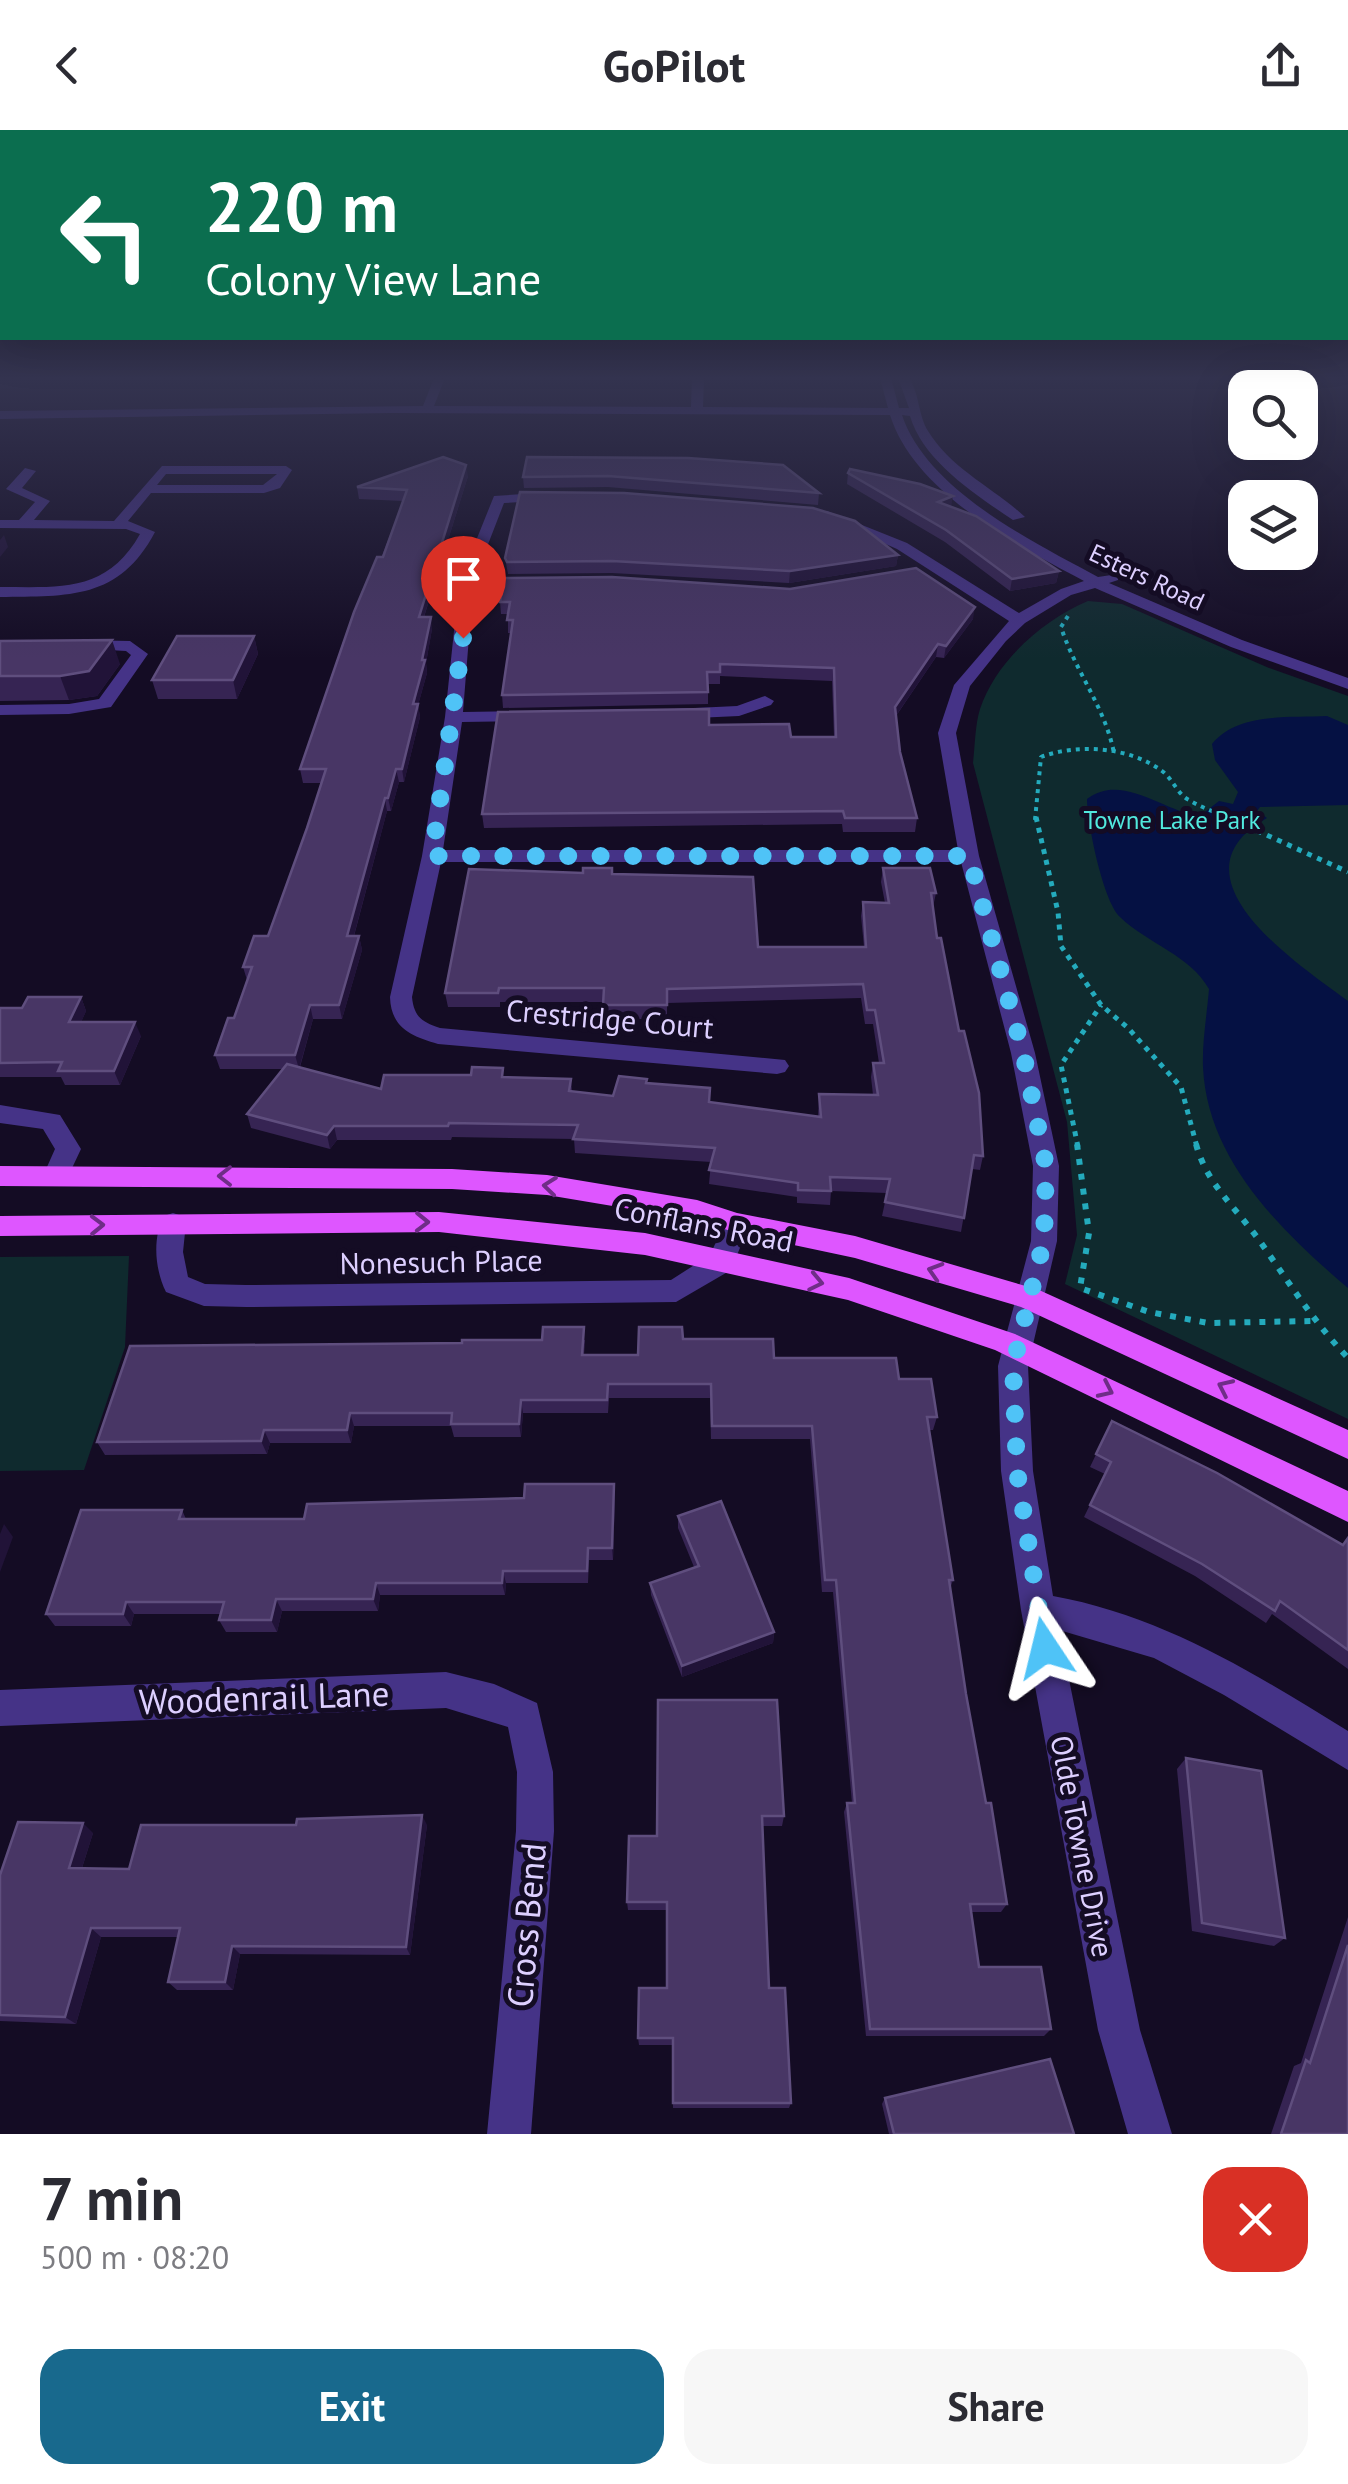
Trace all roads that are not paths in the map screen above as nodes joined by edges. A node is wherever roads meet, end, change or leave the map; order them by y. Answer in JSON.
{"nodes":[{"id":1,"x":30,"y":471,"type":"dead end"},
{"id":2,"x":161,"y":472,"type":"edge"},
{"id":3,"x":285,"y":472,"type":"edge"},
{"id":4,"x":934,"y":472,"type":"edge"},
{"id":5,"x":961,"y":472,"type":"edge"},
{"id":6,"x":146,"y":489,"type":"junction"},
{"id":7,"x":572,"y":496,"type":"edge"},
{"id":8,"x":813,"y":512,"type":"edge"},
{"id":9,"x":0,"y":524,"type":"edge"},
{"id":10,"x":23,"y":524,"type":"junction"},
{"id":11,"x":118,"y":525,"type":"junction"},
{"id":12,"x":1038,"y":530,"type":"dead end"},
{"id":13,"x":1054,"y":540,"type":"dead end"},
{"id":14,"x":1104,"y":580,"type":"junction"},
{"id":15,"x":548,"y":581,"type":"edge"},
{"id":16,"x":466,"y":584,"type":"junction"},
{"id":17,"x":0,"y":592,"type":"edge"},
{"id":18,"x":1019,"y":620,"type":"junction"},
{"id":19,"x":56,"y":645,"type":"edge"},
{"id":20,"x":1348,"y":670,"type":"edge"},
{"id":21,"x":1348,"y":684,"type":"edge"},
{"id":22,"x":765,"y":701,"type":"dead end"},
{"id":23,"x":0,"y":710,"type":"edge"},
{"id":24,"x":654,"y":714,"type":"edge"},
{"id":25,"x":554,"y":716,"type":"edge"},
{"id":26,"x":454,"y":717,"type":"junction"},
{"id":27,"x":432,"y":856,"type":"junction"},
{"id":28,"x":969,"y":856,"type":"junction"},
{"id":29,"x":777,"y":1066,"type":"dead end"},
{"id":30,"x":0,"y":1114,"type":"edge"},
{"id":31,"x":0,"y":1176,"type":"edge"},
{"id":32,"x":56,"y":1176,"type":"junction"},
{"id":33,"x":173,"y":1224,"type":"junction"},
{"id":34,"x":737,"y":1224,"type":"junction"},
{"id":35,"x":0,"y":1226,"type":"edge"},
{"id":36,"x":721,"y":1262,"type":"junction"},
{"id":37,"x":1029,"y":1298,"type":"junction"},
{"id":38,"x":1018,"y":1348,"type":"junction"},
{"id":39,"x":1348,"y":1445,"type":"edge"},
{"id":40,"x":1348,"y":1507,"type":"edge"},
{"id":41,"x":1038,"y":1610,"type":"junction"},
{"id":42,"x":0,"y":1708,"type":"edge"},
{"id":43,"x":524,"y":1716,"type":"joint"},
{"id":44,"x":1348,"y":1752,"type":"edge"},
{"id":45,"x":509,"y":2134,"type":"edge"},
{"id":46,"x":1150,"y":2134,"type":"edge"}],
"edges":[{"from":1,"to":10,"type":"street"},
{"from":2,"to":6,"type":"street"},
{"from":3,"to":6,"type":"street"},
{"from":4,"to":14,"type":"street","name":"Esters Road"},
{"from":5,"to":12,"type":"street"},
{"from":6,"to":11,"type":"street"},
{"from":7,"to":16,"type":"street"},
{"from":8,"to":18,"type":"street"},
{"from":9,"to":10,"type":"street"},
{"from":10,"to":11,"type":"street"},
{"from":11,"to":17,"type":"street"},
{"from":13,"to":14,"type":"street","name":"Esters Road"},
{"from":14,"to":18,"type":"street","name":"Olde Towne Drive"},
{"from":14,"to":20,"type":"street","name":"Esters Road"},
{"from":14,"to":21,"type":"street","name":"Esters Road"},
{"from":15,"to":16,"type":"street"},
{"from":16,"to":26,"type":"street"},
{"from":18,"to":28,"type":"street","name":"Olde Towne Drive"},
{"from":19,"to":23,"type":"street"},
{"from":22,"to":24,"type":"street"},
{"from":25,"to":26,"type":"street"},
{"from":26,"to":27,"type":"street"},
{"from":27,"to":28,"type":"street"},
{"from":27,"to":29,"type":"street","name":"Crestridge Court"},
{"from":28,"to":37,"type":"street","name":"Olde Towne Drive"},
{"from":30,"to":32,"type":"street"},
{"from":31,"to":32,"type":"main road","name":"Conflans Road"},
{"from":34,"to":32,"type":"main road","name":"Conflans Road","one_way":true},
{"from":35,"to":33,"type":"main road","name":"Conflans Road","one_way":true},
{"from":33,"to":36,"type":"main road","name":"Conflans Road","one_way":true},
{"from":33,"to":36,"type":"street","name":"Nonesuch Place"},
{"from":34,"to":36,"type":"street"},
{"from":37,"to":34,"type":"main road","name":"Conflans Road","one_way":true},
{"from":36,"to":38,"type":"main road","name":"Conflans Road","one_way":true},
{"from":37,"to":38,"type":"street","name":"Olde Towne Drive"},
{"from":39,"to":37,"type":"main road","name":"Conflans Road","one_way":true},
{"from":38,"to":40,"type":"main road","name":"Conflans Road","one_way":true},
{"from":38,"to":41,"type":"street","name":"Olde Towne Drive"},
{"from":41,"to":44,"type":"street"},
{"from":41,"to":46,"type":"street","name":"Olde Towne Drive"},
{"from":42,"to":43,"type":"street","name":"Woodenrail Lane"},
{"from":43,"to":45,"type":"street","name":"Cross Bend"}]}
